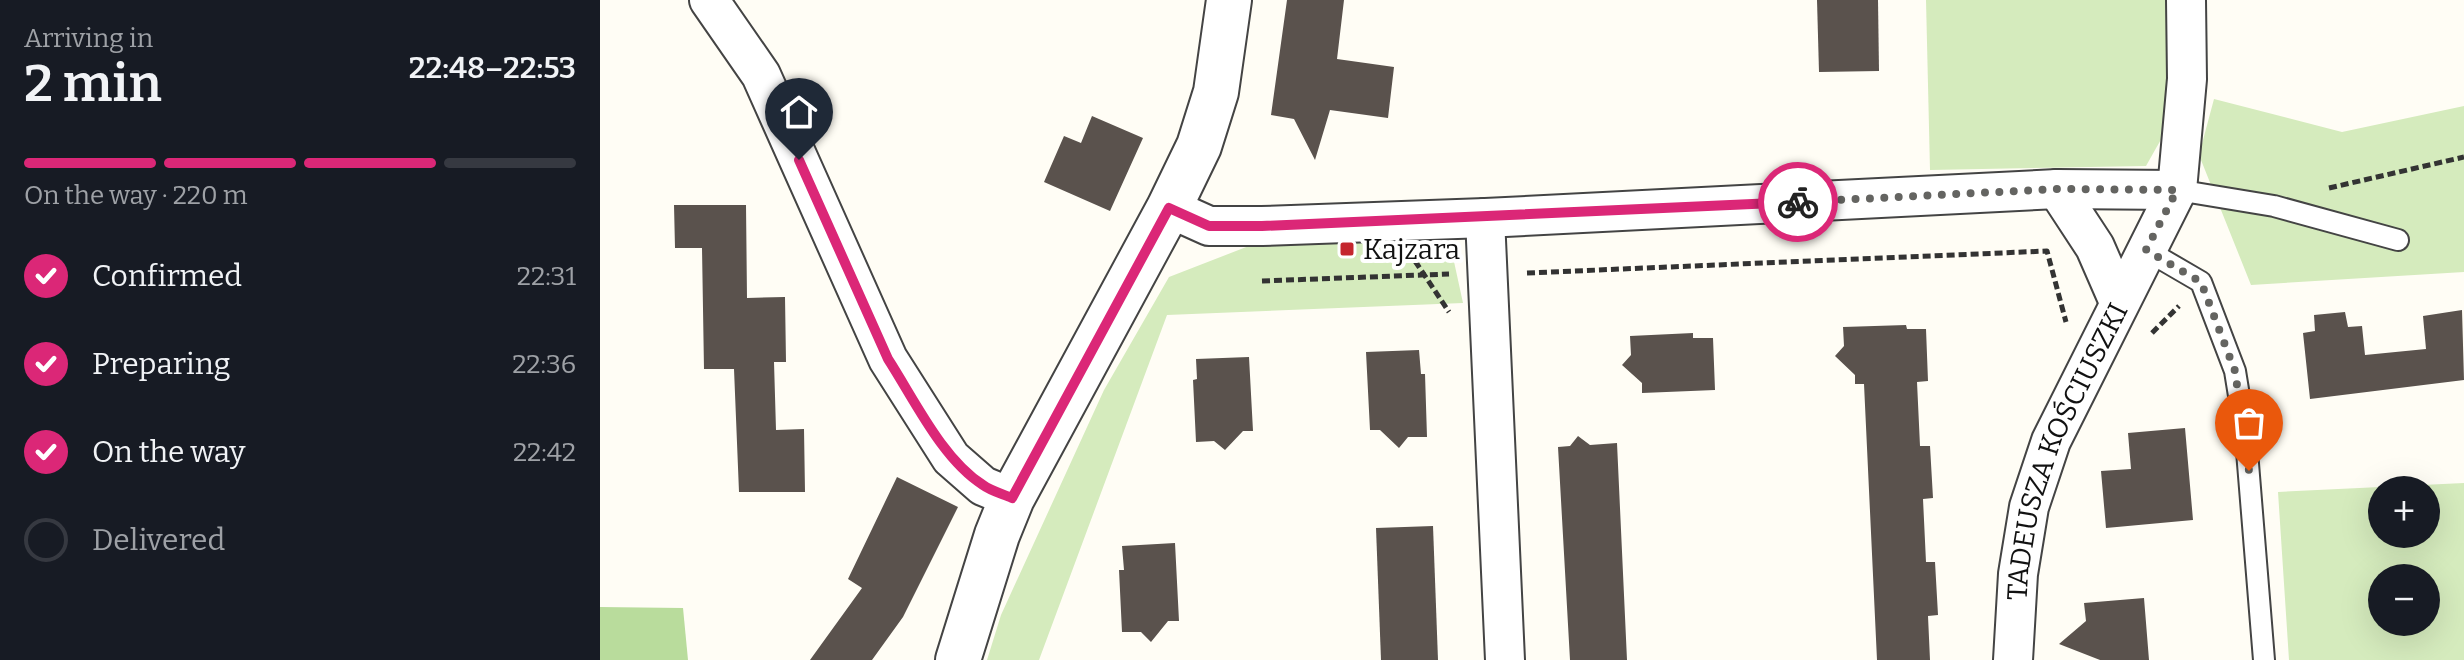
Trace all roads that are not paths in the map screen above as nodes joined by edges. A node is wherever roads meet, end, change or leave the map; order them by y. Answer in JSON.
{"nodes":[{"id":1,"x":709,"y":0,"type":"edge"},
{"id":2,"x":1229,"y":0,"type":"edge"},
{"id":3,"x":2186,"y":0,"type":"edge"},
{"id":4,"x":2057,"y":189,"type":"junction"},
{"id":5,"x":2177,"y":190,"type":"junction"},
{"id":6,"x":1169,"y":208,"type":"junction"},
{"id":7,"x":1485,"y":218,"type":"junction"},
{"id":8,"x":2398,"y":240,"type":"dead end"},
{"id":9,"x":2146,"y":250,"type":"junction"},
{"id":10,"x":2119,"y":302,"type":"junction"},
{"id":11,"x":1012,"y":498,"type":"junction"},
{"id":12,"x":958,"y":660,"type":"edge"},
{"id":13,"x":1505,"y":660,"type":"edge"},
{"id":14,"x":2013,"y":660,"type":"edge"},
{"id":15,"x":2264,"y":660,"type":"edge"}],
"edges":[{"from":1,"to":11,"type":"street"},
{"from":2,"to":6,"type":"street"},
{"from":3,"to":5,"type":"street","name":"TADEUSZA KOŚCIUSZKI"},
{"from":4,"to":5,"type":"street"},
{"from":4,"to":7,"type":"street"},
{"from":4,"to":10,"type":"street"},
{"from":5,"to":8,"type":"lane"},
{"from":5,"to":9,"type":"street","name":"TADEUSZA KOŚCIUSZKI"},
{"from":6,"to":7,"type":"street"},
{"from":6,"to":11,"type":"street"},
{"from":7,"to":13,"type":"street"},
{"from":9,"to":10,"type":"street","name":"TADEUSZA KOŚCIUSZKI"},
{"from":9,"to":15,"type":"lane"},
{"from":10,"to":14,"type":"street","name":"TADEUSZA KOŚCIUSZKI"},
{"from":11,"to":12,"type":"street"}]}
